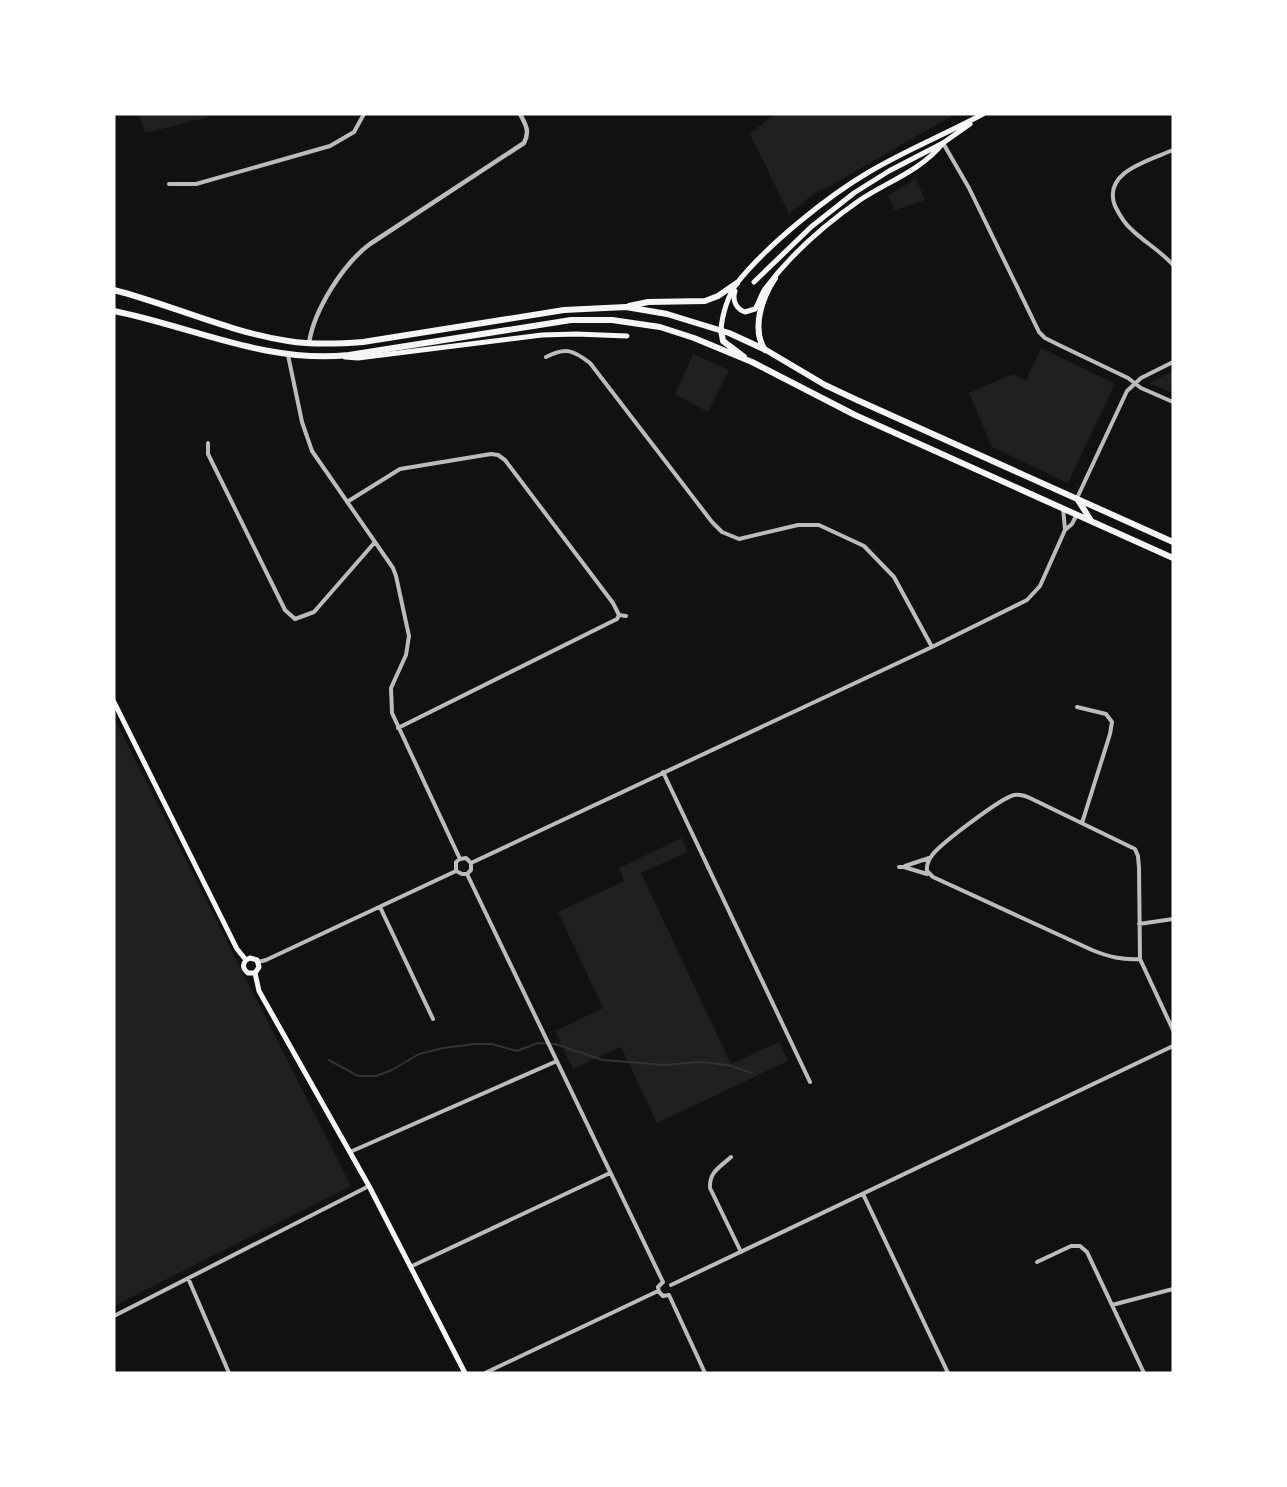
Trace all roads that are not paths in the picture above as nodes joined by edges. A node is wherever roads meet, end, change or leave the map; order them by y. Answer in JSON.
{"nodes":[{"id":1,"x":364,"y":114,"type":"edge"},
{"id":2,"x":520,"y":114,"type":"edge"},
{"id":3,"x":983,"y":114,"type":"edge"},
{"id":4,"x":939,"y":136,"type":"junction"},
{"id":5,"x":944,"y":143,"type":"junction"},
{"id":6,"x":1173,"y":150,"type":"edge"},
{"id":7,"x":169,"y":184,"type":"dead end"},
{"id":8,"x":1173,"y":265,"type":"edge"},
{"id":9,"x":775,"y":278,"type":"junction"},
{"id":10,"x":754,"y":282,"type":"dead end"},
{"id":11,"x":737,"y":284,"type":"junction"},
{"id":12,"x":114,"y":290,"type":"edge"},
{"id":13,"x":626,"y":307,"type":"junction"},
{"id":14,"x":114,"y":311,"type":"edge"},
{"id":15,"x":721,"y":330,"type":"junction"},
{"id":16,"x":627,"y":336,"type":"dead end"},
{"id":17,"x":309,"y":343,"type":"junction"},
{"id":18,"x":766,"y":350,"type":"junction"},
{"id":19,"x":288,"y":355,"type":"junction"},
{"id":20,"x":338,"y":356,"type":"junction"},
{"id":21,"x":546,"y":357,"type":"dead end"},
{"id":22,"x":752,"y":362,"type":"junction"},
{"id":23,"x":1173,"y":362,"type":"edge"},
{"id":24,"x":1134,"y":383,"type":"junction"},
{"id":25,"x":1173,"y":402,"type":"edge"},
{"id":26,"x":208,"y":443,"type":"dead end"},
{"id":27,"x":1074,"y":500,"type":"junction"},
{"id":28,"x":347,"y":502,"type":"junction"},
{"id":29,"x":1063,"y":508,"type":"junction"},
{"id":30,"x":1077,"y":514,"type":"junction"},
{"id":31,"x":1091,"y":520,"type":"junction"},
{"id":32,"x":1065,"y":530,"type":"junction"},
{"id":33,"x":1173,"y":542,"type":"edge"},
{"id":34,"x":375,"y":543,"type":"junction"},
{"id":35,"x":1173,"y":558,"type":"edge"},
{"id":36,"x":619,"y":615,"type":"junction"},
{"id":37,"x":626,"y":616,"type":"dead end"},
{"id":38,"x":932,"y":647,"type":"junction"},
{"id":39,"x":114,"y":702,"type":"edge"},
{"id":40,"x":1077,"y":707,"type":"dead end"},
{"id":41,"x":398,"y":728,"type":"junction"},
{"id":42,"x":663,"y":772,"type":"junction"},
{"id":43,"x":1082,"y":823,"type":"junction"},
{"id":44,"x":930,"y":858,"type":"junction"},
{"id":45,"x":460,"y":859,"type":"junction"},
{"id":46,"x":471,"y":863,"type":"junction"},
{"id":47,"x":456,"y":870,"type":"junction"},
{"id":48,"x":467,"y":874,"type":"junction"},
{"id":49,"x":929,"y":874,"type":"junction"},
{"id":50,"x":380,"y":907,"type":"junction"},
{"id":51,"x":1173,"y":919,"type":"edge"},
{"id":52,"x":1139,"y":924,"type":"junction"},
{"id":53,"x":1140,"y":959,"type":"junction"},
{"id":54,"x":246,"y":960,"type":"junction"},
{"id":55,"x":258,"y":962,"type":"junction"},
{"id":56,"x":255,"y":973,"type":"junction"},
{"id":57,"x":433,"y":1019,"type":"dead end"},
{"id":58,"x":1173,"y":1030,"type":"edge"},
{"id":59,"x":1173,"y":1046,"type":"edge"},
{"id":60,"x":557,"y":1061,"type":"junction"},
{"id":61,"x":810,"y":1082,"type":"dead end"},
{"id":62,"x":350,"y":1152,"type":"junction"},
{"id":63,"x":731,"y":1157,"type":"dead end"},
{"id":64,"x":610,"y":1173,"type":"junction"},
{"id":65,"x":369,"y":1186,"type":"junction"},
{"id":66,"x":863,"y":1194,"type":"junction"},
{"id":67,"x":741,"y":1252,"type":"junction"},
{"id":68,"x":1037,"y":1262,"type":"dead end"},
{"id":69,"x":412,"y":1266,"type":"junction"},
{"id":70,"x":188,"y":1278,"type":"junction"},
{"id":71,"x":663,"y":1282,"type":"junction"},
{"id":72,"x":672,"y":1285,"type":"junction"},
{"id":73,"x":1173,"y":1289,"type":"edge"},
{"id":74,"x":658,"y":1292,"type":"junction"},
{"id":75,"x":669,"y":1295,"type":"junction"},
{"id":76,"x":1112,"y":1305,"type":"junction"},
{"id":77,"x":114,"y":1316,"type":"edge"},
{"id":78,"x":457,"y":1359,"type":"junction"},
{"id":79,"x":492,"y":1369,"type":"junction"},
{"id":80,"x":229,"y":1373,"type":"edge"},
{"id":81,"x":460,"y":1373,"type":"edge"},
{"id":82,"x":465,"y":1373,"type":"edge"},
{"id":83,"x":480,"y":1373,"type":"edge"},
{"id":84,"x":485,"y":1373,"type":"edge"},
{"id":85,"x":705,"y":1373,"type":"edge"},
{"id":86,"x":948,"y":1373,"type":"edge"},
{"id":87,"x":1144,"y":1373,"type":"edge"}],
"edges":[{"from":1,"to":7,"type":"street"},
{"from":2,"to":17,"type":"street"},
{"from":3,"to":4,"type":"main road"},
{"from":3,"to":5,"type":"main road"},
{"from":4,"to":5,"type":"main road"},
{"from":4,"to":11,"type":"main road"},
{"from":5,"to":9,"type":"main road"},
{"from":5,"to":10,"type":"main road"},
{"from":5,"to":24,"type":"street"},
{"from":6,"to":8,"type":"street"},
{"from":9,"to":11,"type":"main road"},
{"from":9,"to":18,"type":"highway"},
{"from":11,"to":13,"type":"highway"},
{"from":11,"to":15,"type":"main road"},
{"from":12,"to":17,"type":"highway"},
{"from":13,"to":15,"type":"highway"},
{"from":13,"to":17,"type":"highway"},
{"from":14,"to":19,"type":"highway"},
{"from":15,"to":18,"type":"highway"},
{"from":15,"to":22,"type":"highway"},
{"from":16,"to":20,"type":"main road"},
{"from":18,"to":27,"type":"highway"},
{"from":19,"to":20,"type":"highway"},
{"from":19,"to":28,"type":"street"},
{"from":20,"to":22,"type":"highway"},
{"from":21,"to":38,"type":"street"},
{"from":22,"to":29,"type":"highway"},
{"from":23,"to":24,"type":"street"},
{"from":24,"to":25,"type":"street"},
{"from":24,"to":27,"type":"street"},
{"from":26,"to":34,"type":"street"},
{"from":27,"to":29,"type":"highway"},
{"from":27,"to":30,"type":"highway"},
{"from":27,"to":31,"type":"highway"},
{"from":27,"to":33,"type":"highway"},
{"from":28,"to":34,"type":"street"},
{"from":28,"to":36,"type":"street"},
{"from":29,"to":30,"type":"highway"},
{"from":29,"to":32,"type":"street"},
{"from":30,"to":31,"type":"highway"},
{"from":30,"to":32,"type":"street"},
{"from":31,"to":35,"type":"highway"},
{"from":32,"to":38,"type":"street"},
{"from":34,"to":41,"type":"street"},
{"from":36,"to":37,"type":"street"},
{"from":36,"to":41,"type":"street"},
{"from":38,"to":42,"type":"street"},
{"from":39,"to":54,"type":"main road"},
{"from":40,"to":43,"type":"street"},
{"from":41,"to":45,"type":"street"},
{"from":42,"to":46,"type":"street"},
{"from":42,"to":61,"type":"street"},
{"from":43,"to":44,"type":"street"},
{"from":43,"to":52,"type":"street"},
{"from":44,"to":49,"type":"street"},
{"from":44,"to":49,"type":"street"},
{"from":45,"to":46,"type":"street"},
{"from":45,"to":47,"type":"street"},
{"from":46,"to":48,"type":"street"},
{"from":47,"to":48,"type":"street"},
{"from":47,"to":50,"type":"street"},
{"from":48,"to":60,"type":"street"},
{"from":49,"to":53,"type":"street"},
{"from":50,"to":55,"type":"street"},
{"from":50,"to":57,"type":"street"},
{"from":51,"to":52,"type":"street"},
{"from":52,"to":53,"type":"street"},
{"from":53,"to":58,"type":"street"},
{"from":54,"to":55,"type":"main road"},
{"from":54,"to":56,"type":"main road"},
{"from":55,"to":56,"type":"main road"},
{"from":56,"to":62,"type":"main road"},
{"from":59,"to":66,"type":"street"},
{"from":60,"to":62,"type":"street"},
{"from":60,"to":64,"type":"street"},
{"from":62,"to":65,"type":"main road"},
{"from":63,"to":67,"type":"street"},
{"from":64,"to":69,"type":"street"},
{"from":64,"to":71,"type":"street"},
{"from":65,"to":69,"type":"main road"},
{"from":65,"to":70,"type":"street"},
{"from":66,"to":67,"type":"street"},
{"from":66,"to":86,"type":"street"},
{"from":67,"to":72,"type":"street"},
{"from":68,"to":76,"type":"street"},
{"from":69,"to":78,"type":"main road"},
{"from":70,"to":77,"type":"street"},
{"from":70,"to":80,"type":"street"},
{"from":71,"to":72,"type":"street"},
{"from":71,"to":74,"type":"street"},
{"from":72,"to":75,"type":"street"},
{"from":73,"to":76,"type":"street"},
{"from":74,"to":75,"type":"street"},
{"from":74,"to":79,"type":"street"},
{"from":75,"to":85,"type":"street"},
{"from":76,"to":87,"type":"street"},
{"from":78,"to":81,"type":"main road"},
{"from":78,"to":82,"type":"main road"},
{"from":79,"to":83,"type":"street"},
{"from":79,"to":84,"type":"street"}]}
